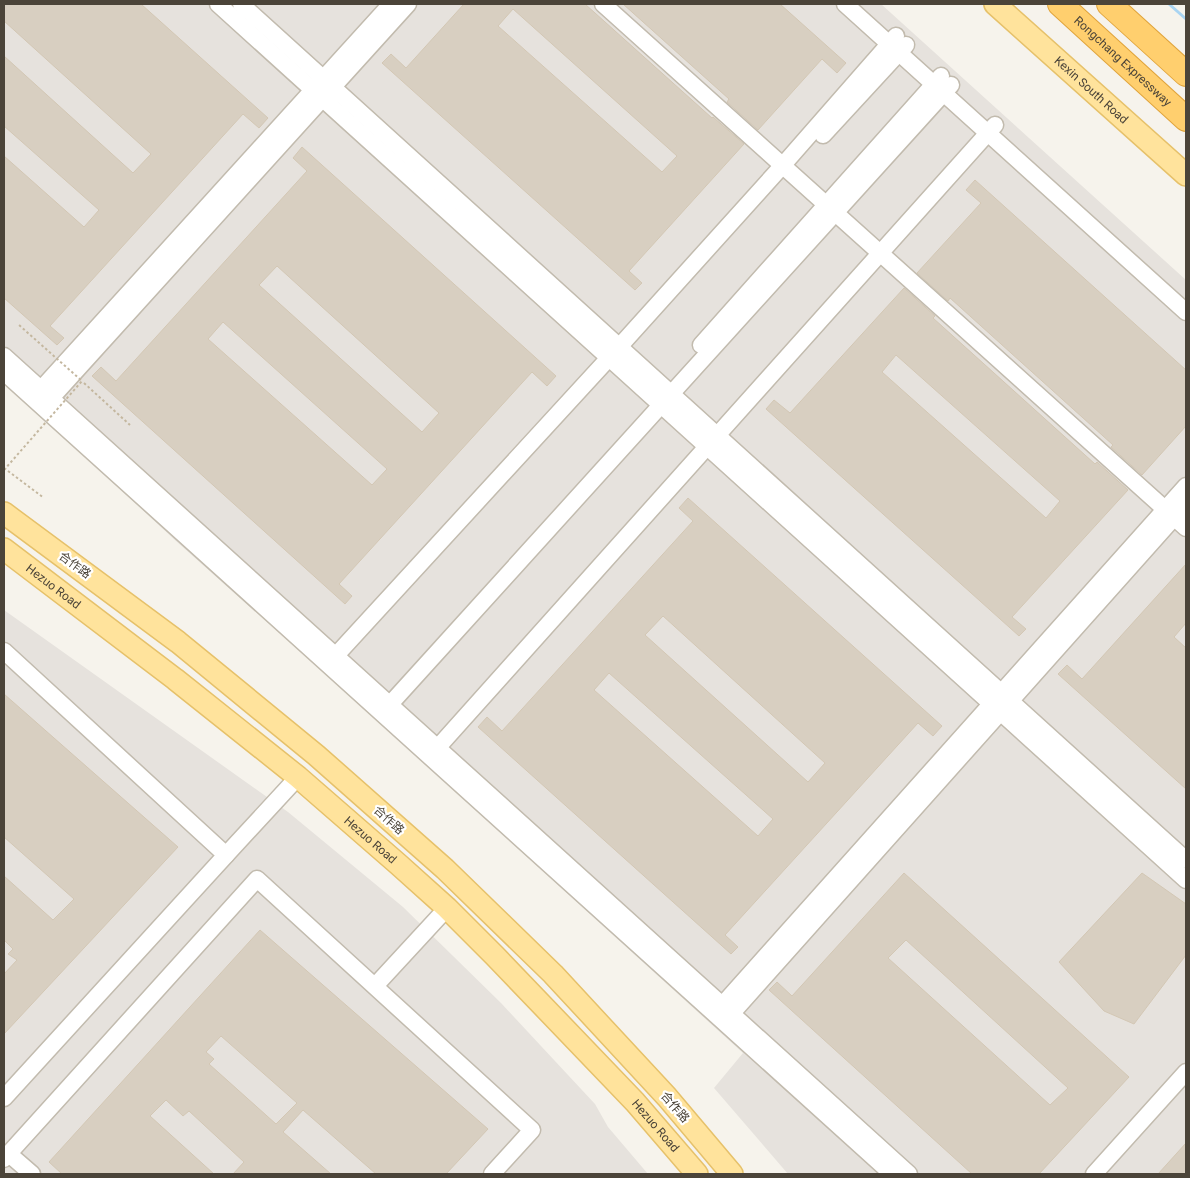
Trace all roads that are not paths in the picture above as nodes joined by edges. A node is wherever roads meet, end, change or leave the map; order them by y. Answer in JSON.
{"nodes":[{"id":1,"x":218,"y":4,"type":"edge"},
{"id":2,"x":241,"y":4,"type":"edge"},
{"id":3,"x":391,"y":4,"type":"edge"},
{"id":4,"x":408,"y":4,"type":"edge"},
{"id":5,"x":603,"y":4,"type":"edge"},
{"id":6,"x":845,"y":4,"type":"edge"},
{"id":7,"x":861,"y":4,"type":"edge"},
{"id":8,"x":996,"y":4,"type":"edge"},
{"id":9,"x":1060,"y":4,"type":"edge"},
{"id":10,"x":1109,"y":4,"type":"edge"},
{"id":11,"x":897,"y":44,"type":"junction"},
{"id":12,"x":1186,"y":74,"type":"edge"},
{"id":13,"x":942,"y":85,"type":"junction"},
{"id":14,"x":323,"y":88,"type":"junction"},
{"id":15,"x":1186,"y":121,"type":"edge"},
{"id":16,"x":988,"y":126,"type":"junction"},
{"id":17,"x":786,"y":168,"type":"junction"},
{"id":18,"x":1186,"y":175,"type":"edge"},
{"id":19,"x":831,"y":208,"type":"junction"},
{"id":20,"x":877,"y":250,"type":"junction"},
{"id":21,"x":1186,"y":299,"type":"edge"},
{"id":22,"x":1186,"y":312,"type":"edge"},
{"id":23,"x":617,"y":355,"type":"junction"},
{"id":24,"x":4,"y":356,"type":"edge"},
{"id":25,"x":4,"y":372,"type":"edge"},
{"id":26,"x":662,"y":396,"type":"junction"},
{"id":27,"x":42,"y":398,"type":"junction"},
{"id":28,"x":708,"y":437,"type":"junction"},
{"id":29,"x":1186,"y":486,"type":"edge"},
{"id":30,"x":1186,"y":504,"type":"edge"},
{"id":31,"x":4,"y":513,"type":"edge"},
{"id":32,"x":1175,"y":518,"type":"edge"},
{"id":33,"x":4,"y":549,"type":"edge"},
{"id":34,"x":4,"y":651,"type":"edge"},
{"id":35,"x":335,"y":664,"type":"junction"},
{"id":36,"x":1001,"y":702,"type":"junction"},
{"id":37,"x":383,"y":706,"type":"junction"},
{"id":38,"x":429,"y":748,"type":"junction"},
{"id":39,"x":298,"y":777,"type":"junction"},
{"id":40,"x":226,"y":855,"type":"junction"},
{"id":41,"x":1186,"y":860,"type":"edge"},
{"id":42,"x":1186,"y":880,"type":"edge"},
{"id":43,"x":447,"y":908,"type":"junction"},
{"id":44,"x":375,"y":986,"type":"junction"},
{"id":45,"x":723,"y":1014,"type":"junction"},
{"id":46,"x":1186,"y":1072,"type":"edge"},
{"id":47,"x":1186,"y":1088,"type":"edge"},
{"id":48,"x":4,"y":1098,"type":"edge"},
{"id":49,"x":6,"y":1156,"type":"edge"},
{"id":50,"x":32,"y":1174,"type":"edge"},
{"id":51,"x":492,"y":1174,"type":"edge"},
{"id":52,"x":696,"y":1174,"type":"edge"},
{"id":53,"x":732,"y":1174,"type":"edge"},
{"id":54,"x":892,"y":1174,"type":"edge"},
{"id":55,"x":909,"y":1174,"type":"edge"},
{"id":56,"x":1094,"y":1174,"type":"edge"},
{"id":57,"x":1108,"y":1174,"type":"edge"}],
"edges":[{"from":1,"to":14,"type":"lane"},
{"from":2,"to":14,"type":"lane"},
{"from":3,"to":14,"type":"lane"},
{"from":4,"to":14,"type":"lane"},
{"from":5,"to":17,"type":"lane"},
{"from":6,"to":11,"type":"lane"},
{"from":7,"to":11,"type":"lane"},
{"from":8,"to":18,"type":"main road","name":"Kexin South Road"},
{"from":9,"to":15,"type":"highway","name":"Rongchang Expressway"},
{"from":10,"to":12,"type":"highway"},
{"from":11,"to":13,"type":"lane"},
{"from":11,"to":17,"type":"lane"},
{"from":13,"to":16,"type":"lane"},
{"from":13,"to":19,"type":"lane"},
{"from":14,"to":23,"type":"lane"},
{"from":14,"to":27,"type":"lane"},
{"from":16,"to":20,"type":"lane"},
{"from":16,"to":21,"type":"lane"},
{"from":16,"to":22,"type":"lane"},
{"from":17,"to":19,"type":"lane"},
{"from":17,"to":23,"type":"lane"},
{"from":19,"to":20,"type":"lane"},
{"from":19,"to":26,"type":"lane"},
{"from":20,"to":28,"type":"lane"},
{"from":20,"to":32,"type":"lane"},
{"from":23,"to":26,"type":"lane"},
{"from":23,"to":35,"type":"lane"},
{"from":24,"to":27,"type":"lane"},
{"from":25,"to":27,"type":"lane"},
{"from":26,"to":28,"type":"lane"},
{"from":26,"to":37,"type":"lane"},
{"from":27,"to":35,"type":"lane"},
{"from":28,"to":36,"type":"lane"},
{"from":28,"to":38,"type":"lane"},
{"from":29,"to":32,"type":"lane"},
{"from":30,"to":32,"type":"lane"},
{"from":31,"to":53,"type":"main road","name":"合作路"},
{"from":32,"to":36,"type":"lane"},
{"from":33,"to":39,"type":"main road","name":"Hezuo Road"},
{"from":34,"to":40,"type":"lane"},
{"from":35,"to":37,"type":"lane"},
{"from":36,"to":41,"type":"lane"},
{"from":36,"to":42,"type":"lane"},
{"from":36,"to":45,"type":"lane"},
{"from":37,"to":38,"type":"lane"},
{"from":38,"to":45,"type":"lane"},
{"from":39,"to":40,"type":"lane"},
{"from":39,"to":43,"type":"main road","name":"Hezuo Road"},
{"from":40,"to":48,"type":"lane"},
{"from":43,"to":44,"type":"lane"},
{"from":43,"to":52,"type":"main road","name":"Hezuo Road"},
{"from":44,"to":49,"type":"lane"},
{"from":44,"to":51,"type":"lane"},
{"from":45,"to":54,"type":"lane"},
{"from":45,"to":55,"type":"lane"},
{"from":46,"to":56,"type":"lane"},
{"from":47,"to":57,"type":"lane"},
{"from":49,"to":50,"type":"lane"}]}
